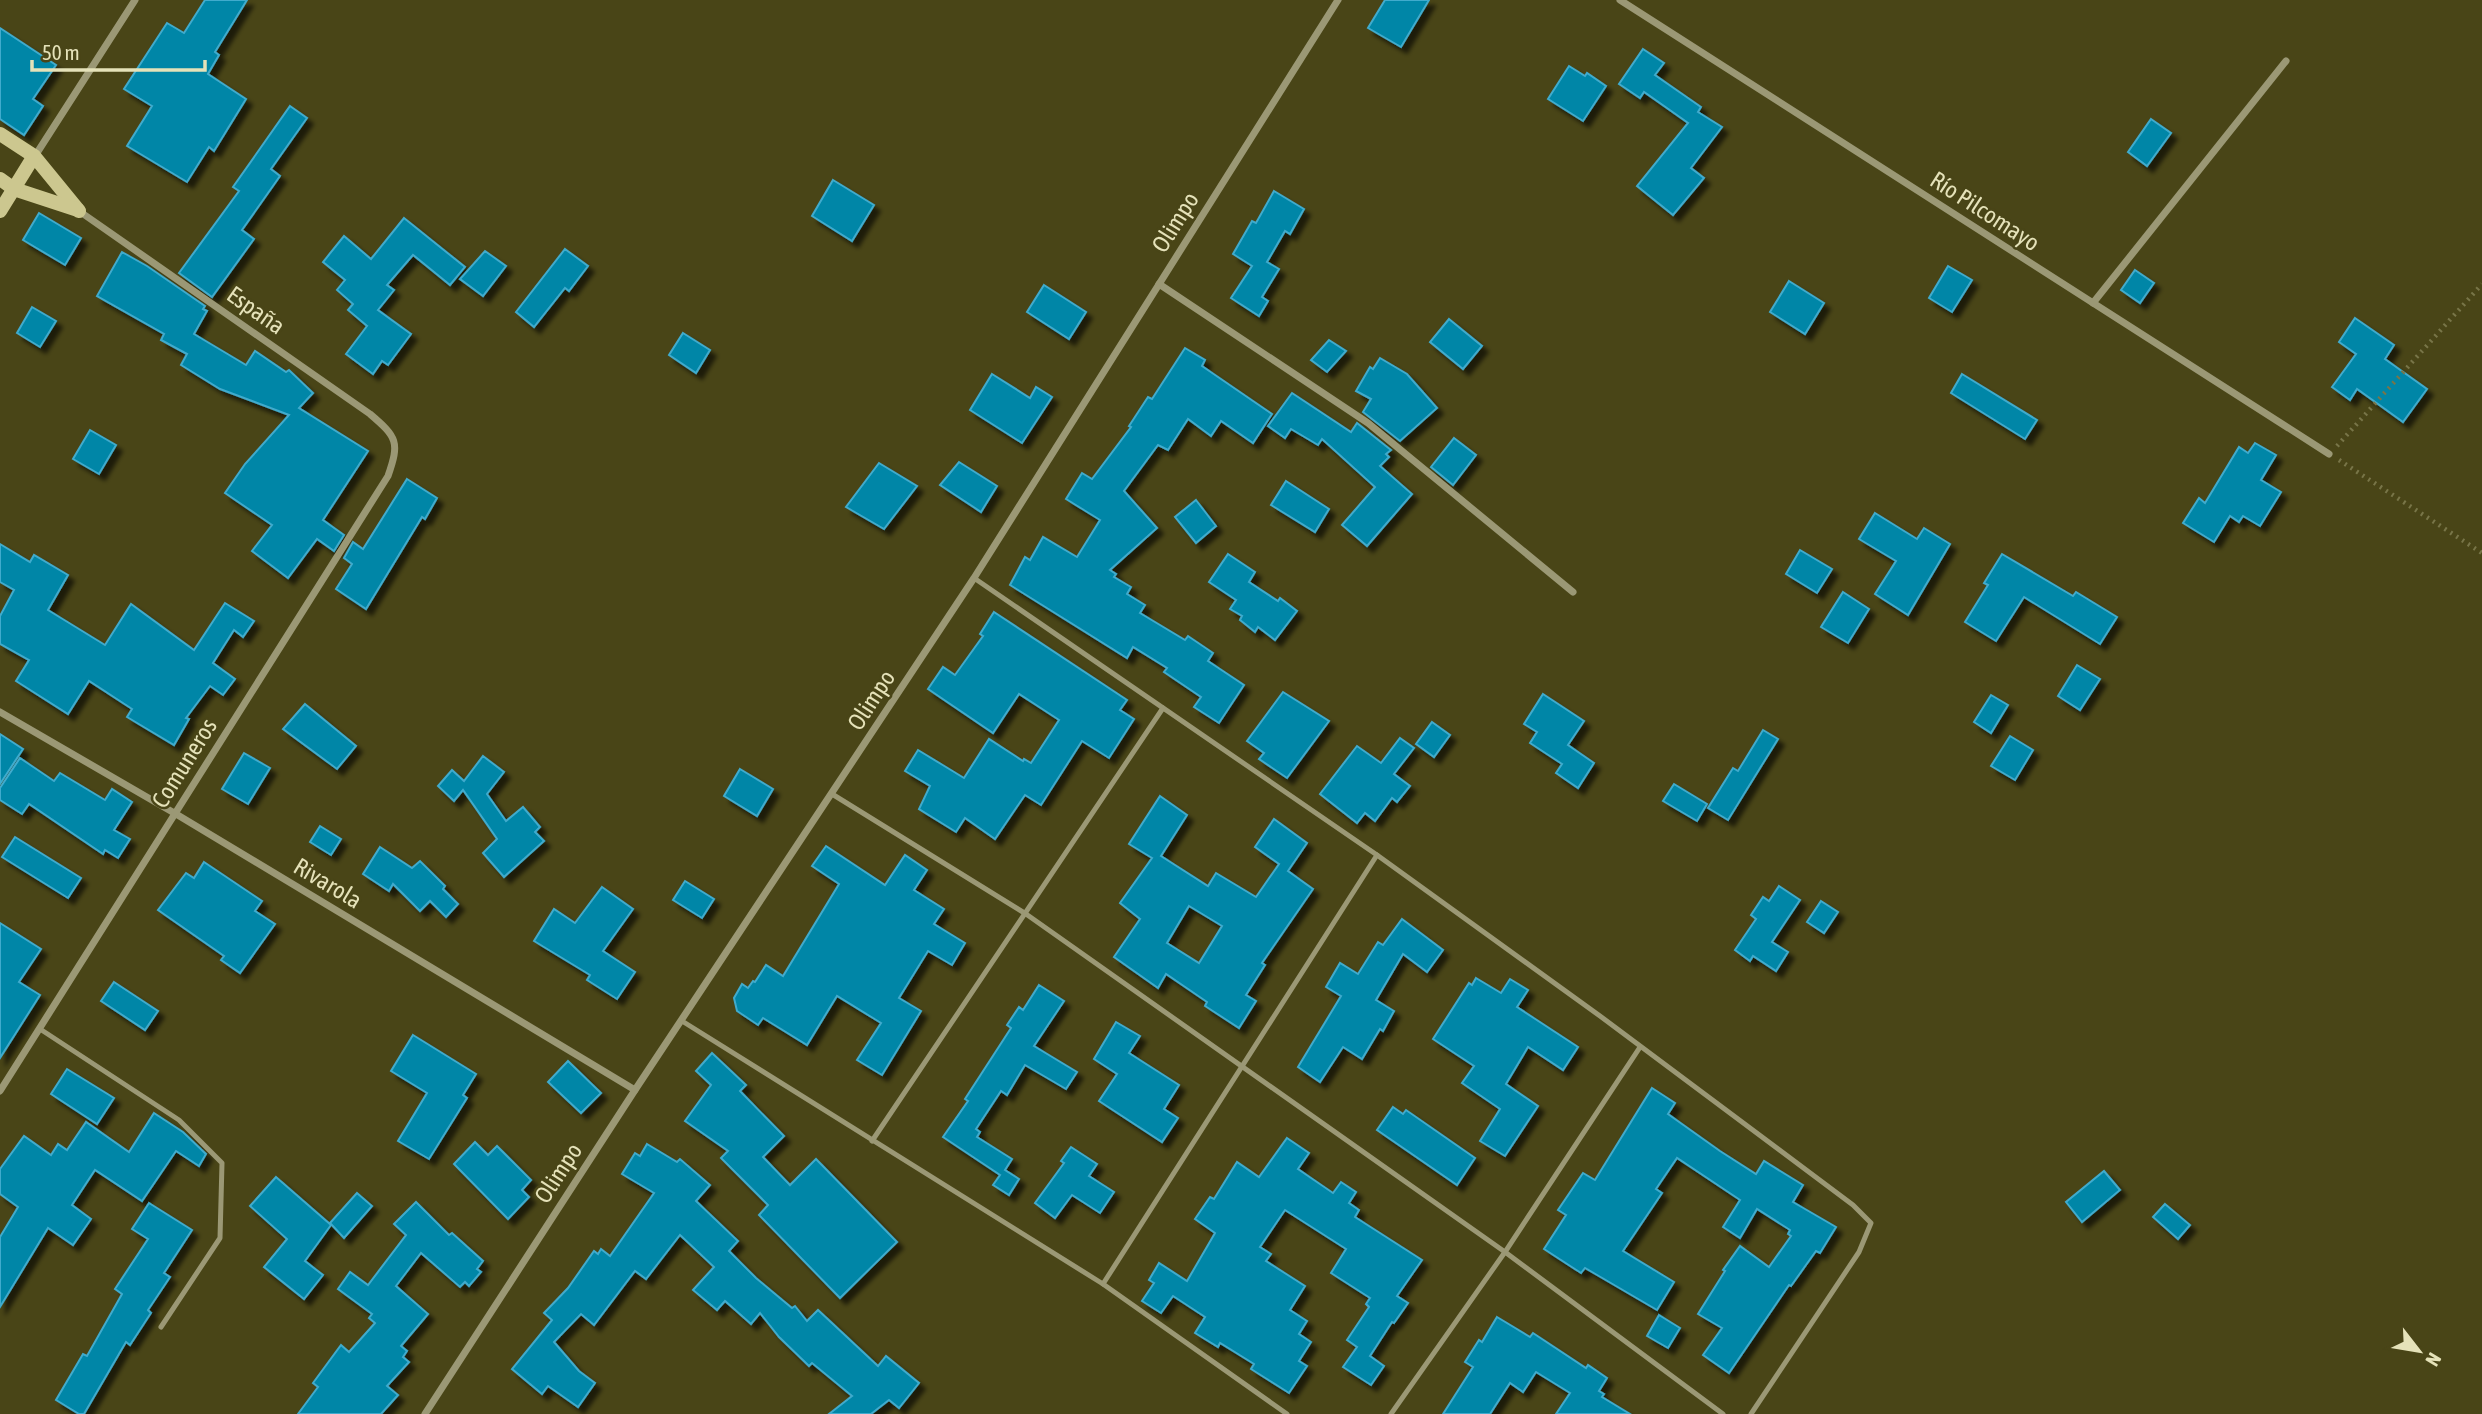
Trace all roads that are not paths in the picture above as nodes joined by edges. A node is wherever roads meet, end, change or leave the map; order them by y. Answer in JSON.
{"nodes":[{"id":1,"x":135,"y":0,"type":"edge"},
{"id":2,"x":1338,"y":0,"type":"edge"},
{"id":3,"x":1620,"y":0,"type":"edge"},
{"id":4,"x":2286,"y":61,"type":"dead end"},
{"id":5,"x":0,"y":134,"type":"edge"},
{"id":6,"x":34,"y":156,"type":"junction"},
{"id":7,"x":0,"y":179,"type":"edge"},
{"id":8,"x":14,"y":189,"type":"junction"},
{"id":9,"x":0,"y":211,"type":"edge"},
{"id":10,"x":79,"y":211,"type":"junction"},
{"id":11,"x":1159,"y":284,"type":"junction"},
{"id":12,"x":2093,"y":303,"type":"junction"},
{"id":13,"x":396,"y":453,"type":"joint"},
{"id":14,"x":2329,"y":454,"type":"road end"},
{"id":15,"x":975,"y":578,"type":"junction"},
{"id":16,"x":1573,"y":592,"type":"dead end"},
{"id":17,"x":1163,"y":708,"type":"junction"},
{"id":18,"x":0,"y":712,"type":"edge"},
{"id":19,"x":832,"y":794,"type":"junction"},
{"id":20,"x":176,"y":814,"type":"junction"},
{"id":21,"x":1377,"y":855,"type":"junction"},
{"id":22,"x":1026,"y":914,"type":"junction"},
{"id":23,"x":682,"y":1021,"type":"junction"},
{"id":24,"x":40,"y":1029,"type":"junction"},
{"id":25,"x":1640,"y":1047,"type":"junction"},
{"id":26,"x":1243,"y":1066,"type":"junction"},
{"id":27,"x":635,"y":1090,"type":"junction"},
{"id":28,"x":0,"y":1091,"type":"edge"},
{"id":29,"x":872,"y":1141,"type":"junction"},
{"id":30,"x":1505,"y":1252,"type":"junction"},
{"id":31,"x":1103,"y":1284,"type":"junction"},
{"id":32,"x":161,"y":1328,"type":"dead end"},
{"id":33,"x":425,"y":1414,"type":"edge"},
{"id":34,"x":1287,"y":1414,"type":"edge"},
{"id":35,"x":1391,"y":1414,"type":"edge"},
{"id":36,"x":1723,"y":1414,"type":"edge"},
{"id":37,"x":1751,"y":1414,"type":"edge"}],
"edges":[{"from":1,"to":6,"type":"street"},
{"from":2,"to":11,"type":"street","name":"Olimpo"},
{"from":3,"to":12,"type":"street","name":"Río Pilcomayo"},
{"from":4,"to":12,"type":"street"},
{"from":5,"to":6,"type":"street"},
{"from":6,"to":8,"type":"street"},
{"from":6,"to":10,"type":"street"},
{"from":7,"to":8,"type":"street"},
{"from":8,"to":9,"type":"street"},
{"from":8,"to":10,"type":"street"},
{"from":10,"to":13,"type":"street","name":"España"},
{"from":11,"to":15,"type":"street","name":"Olimpo"},
{"from":11,"to":16,"type":"street"},
{"from":12,"to":14,"type":"street","name":"Río Pilcomayo"},
{"from":13,"to":20,"type":"street","name":"Comuneros"},
{"from":15,"to":17,"type":"lane"},
{"from":15,"to":19,"type":"street","name":"Olimpo"},
{"from":17,"to":21,"type":"lane"},
{"from":17,"to":22,"type":"lane"},
{"from":18,"to":20,"type":"street","name":"Rivarola"},
{"from":19,"to":22,"type":"lane"},
{"from":19,"to":23,"type":"street","name":"Olimpo"},
{"from":20,"to":24,"type":"street","name":"Comuneros"},
{"from":20,"to":27,"type":"street","name":"Rivarola"},
{"from":21,"to":25,"type":"lane"},
{"from":21,"to":26,"type":"lane"},
{"from":22,"to":26,"type":"lane"},
{"from":22,"to":29,"type":"lane"},
{"from":23,"to":27,"type":"street","name":"Olimpo"},
{"from":23,"to":29,"type":"lane"},
{"from":24,"to":28,"type":"street","name":"Comuneros"},
{"from":24,"to":32,"type":"lane"},
{"from":25,"to":30,"type":"lane"},
{"from":25,"to":37,"type":"lane"},
{"from":26,"to":30,"type":"lane"},
{"from":26,"to":31,"type":"lane"},
{"from":27,"to":33,"type":"street","name":"Olimpo"},
{"from":29,"to":31,"type":"lane"},
{"from":30,"to":35,"type":"lane"},
{"from":30,"to":36,"type":"lane"},
{"from":31,"to":34,"type":"lane"}]}
